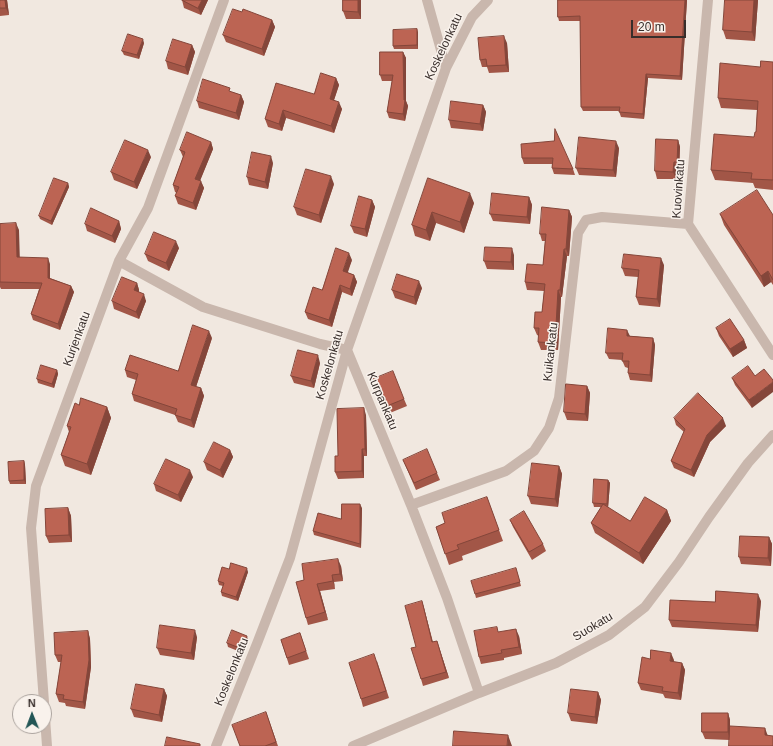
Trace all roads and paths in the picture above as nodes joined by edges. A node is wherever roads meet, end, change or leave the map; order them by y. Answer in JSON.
{"nodes":[{"id":1,"x":224,"y":0,"type":"edge"},
{"id":2,"x":426,"y":0,"type":"edge"},
{"id":3,"x":488,"y":0,"type":"edge"},
{"id":4,"x":708,"y":0,"type":"edge"},
{"id":5,"x":446,"y":68,"type":"junction"},
{"id":6,"x":688,"y":224,"type":"junction"},
{"id":7,"x":120,"y":261,"type":"junction"},
{"id":8,"x":347,"y":350,"type":"junction"},
{"id":9,"x":773,"y":355,"type":"edge"},
{"id":10,"x":773,"y":435,"type":"edge"},
{"id":11,"x":411,"y":505,"type":"junction"},
{"id":12,"x":479,"y":693,"type":"junction"},
{"id":13,"x":43,"y":694,"type":"edge"},
{"id":14,"x":46,"y":734,"type":"edge"},
{"id":15,"x":47,"y":746,"type":"edge"},
{"id":16,"x":216,"y":746,"type":"edge"},
{"id":17,"x":353,"y":746,"type":"edge"}],
"edges":[{"from":1,"to":7,"type":"street","name":"Kurjenkatu"},
{"from":2,"to":5,"type":"street"},
{"from":3,"to":5,"type":"street","name":"Koskelonkatu"},
{"from":4,"to":6,"type":"street","name":"Kuovinkatu"},
{"from":5,"to":8,"type":"street","name":"Koskelonkatu"},
{"from":6,"to":9,"type":"street","name":"Kuovinkatu"},
{"from":6,"to":11,"type":"street","name":"Kuikankatu"},
{"from":7,"to":8,"type":"street"},
{"from":7,"to":13,"type":"street","name":"Kurjenkatu"},
{"from":8,"to":11,"type":"street","name":"Kurpankatu"},
{"from":8,"to":16,"type":"street","name":"Koskelonkatu"},
{"from":10,"to":12,"type":"street","name":"Suokatu"},
{"from":11,"to":12,"type":"street","name":"Kurpankatu"},
{"from":12,"to":17,"type":"street","name":"Suokatu"},
{"from":14,"to":15,"type":"street","name":"Kurjenkatu"}]}
